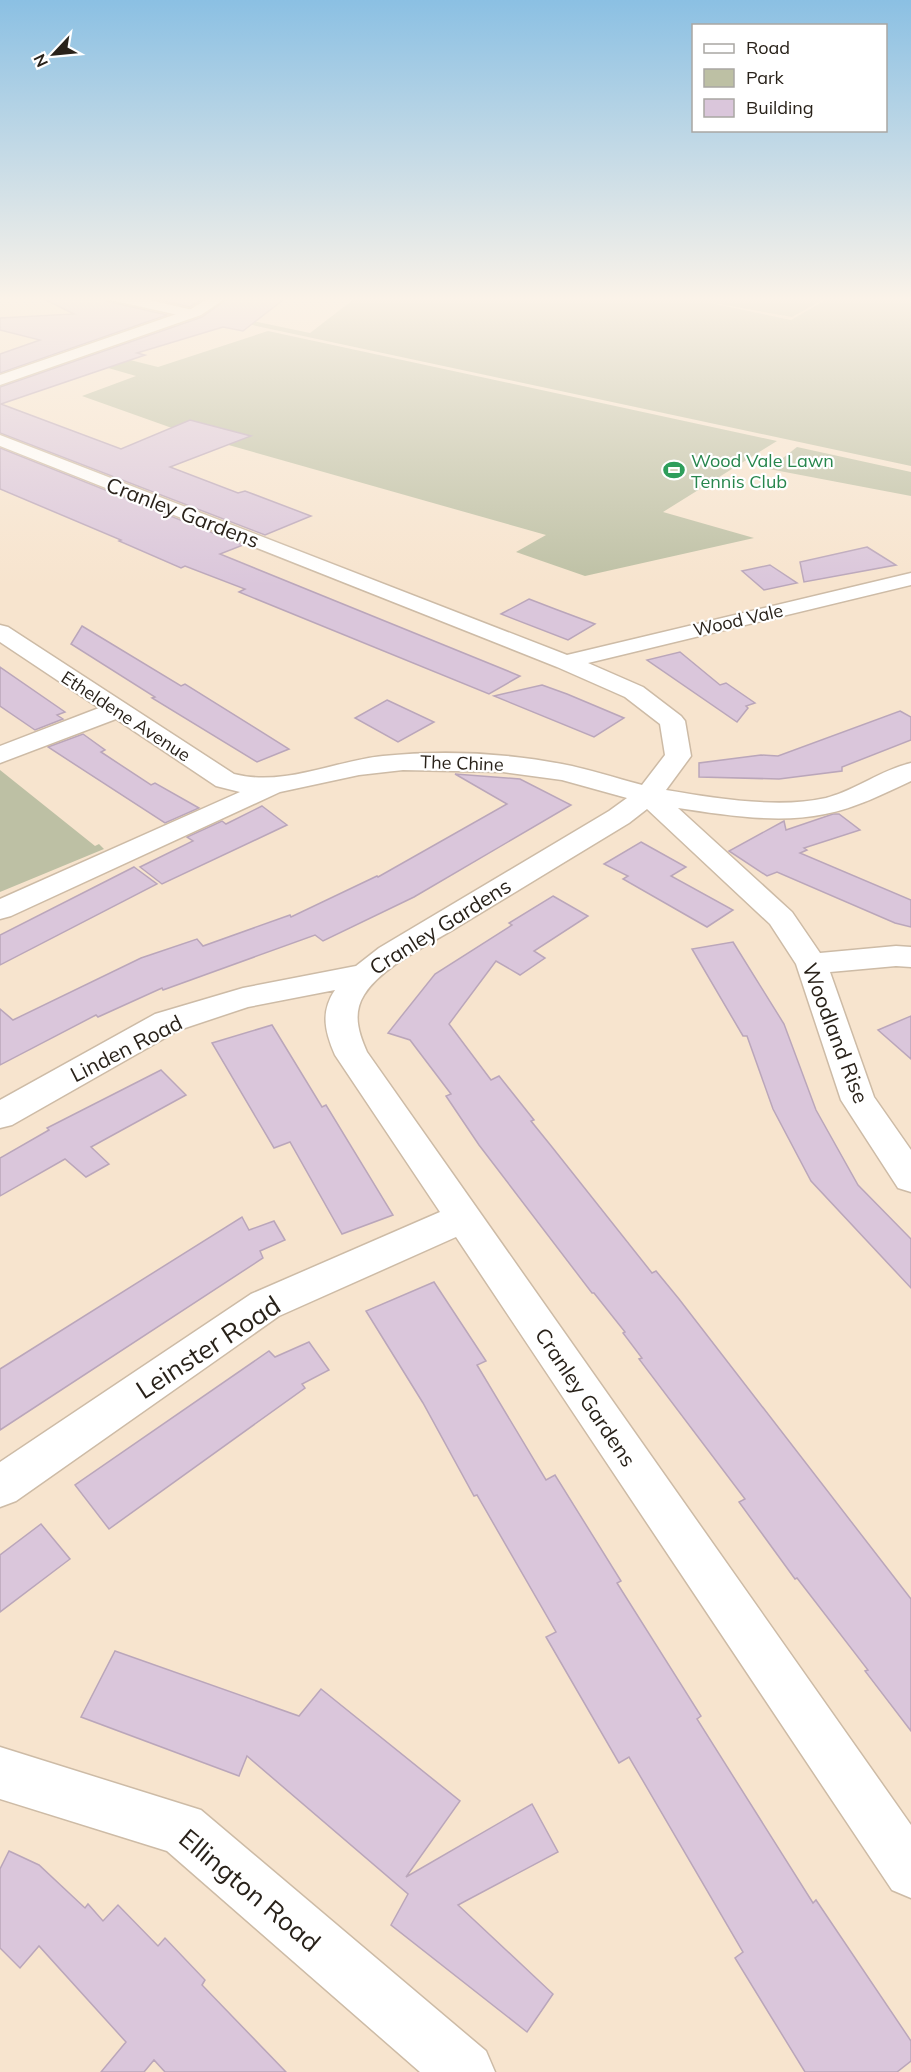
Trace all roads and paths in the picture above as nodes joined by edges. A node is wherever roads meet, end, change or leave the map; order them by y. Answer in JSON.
{"nodes":[{"id":1,"x":0,"y":440,"type":"edge"},
{"id":2,"x":911,"y":579,"type":"edge"},
{"id":3,"x":0,"y":632,"type":"edge"},
{"id":4,"x":565,"y":662,"type":"junction"},
{"id":5,"x":117,"y":710,"type":"junction"},
{"id":6,"x":0,"y":755,"type":"edge"},
{"id":7,"x":911,"y":771,"type":"edge"},
{"id":8,"x":266,"y":787,"type":"junction"},
{"id":9,"x":648,"y":795,"type":"junction"},
{"id":10,"x":0,"y":910,"type":"edge"},
{"id":11,"x":911,"y":957,"type":"edge"},
{"id":12,"x":812,"y":964,"type":"junction"},
{"id":13,"x":364,"y":974,"type":"junction"},
{"id":14,"x":0,"y":1116,"type":"edge"},
{"id":15,"x":911,"y":1178,"type":"edge"},
{"id":16,"x":463,"y":1218,"type":"junction"},
{"id":17,"x":0,"y":1487,"type":"edge"},
{"id":18,"x":0,"y":1773,"type":"edge"},
{"id":19,"x":911,"y":1871,"type":"edge"},
{"id":20,"x":465,"y":2072,"type":"edge"}],
"edges":[{"from":1,"to":4,"type":"street","name":"Cranley Gardens"},
{"from":2,"to":4,"type":"street","name":"Wood Vale"},
{"from":3,"to":5,"type":"street","name":"Etheldene Avenue"},
{"from":4,"to":9,"type":"street","name":"Cranley Gardens"},
{"from":5,"to":6,"type":"street"},
{"from":5,"to":8,"type":"street","name":"Etheldene Avenue"},
{"from":7,"to":9,"type":"street","name":"The Chine"},
{"from":8,"to":9,"type":"street","name":"The Chine"},
{"from":8,"to":10,"type":"street","name":"The Chine"},
{"from":9,"to":12,"type":"street","name":"Woodland Rise"},
{"from":9,"to":13,"type":"street","name":"Cranley Gardens"},
{"from":11,"to":12,"type":"street"},
{"from":12,"to":15,"type":"street","name":"Woodland Rise"},
{"from":13,"to":14,"type":"street","name":"Linden Road"},
{"from":13,"to":16,"type":"street","name":"Cranley Gardens"},
{"from":16,"to":17,"type":"street","name":"Leinster Road"},
{"from":16,"to":19,"type":"street","name":"Cranley Gardens"},
{"from":18,"to":20,"type":"street","name":"Ellington Road"}]}
